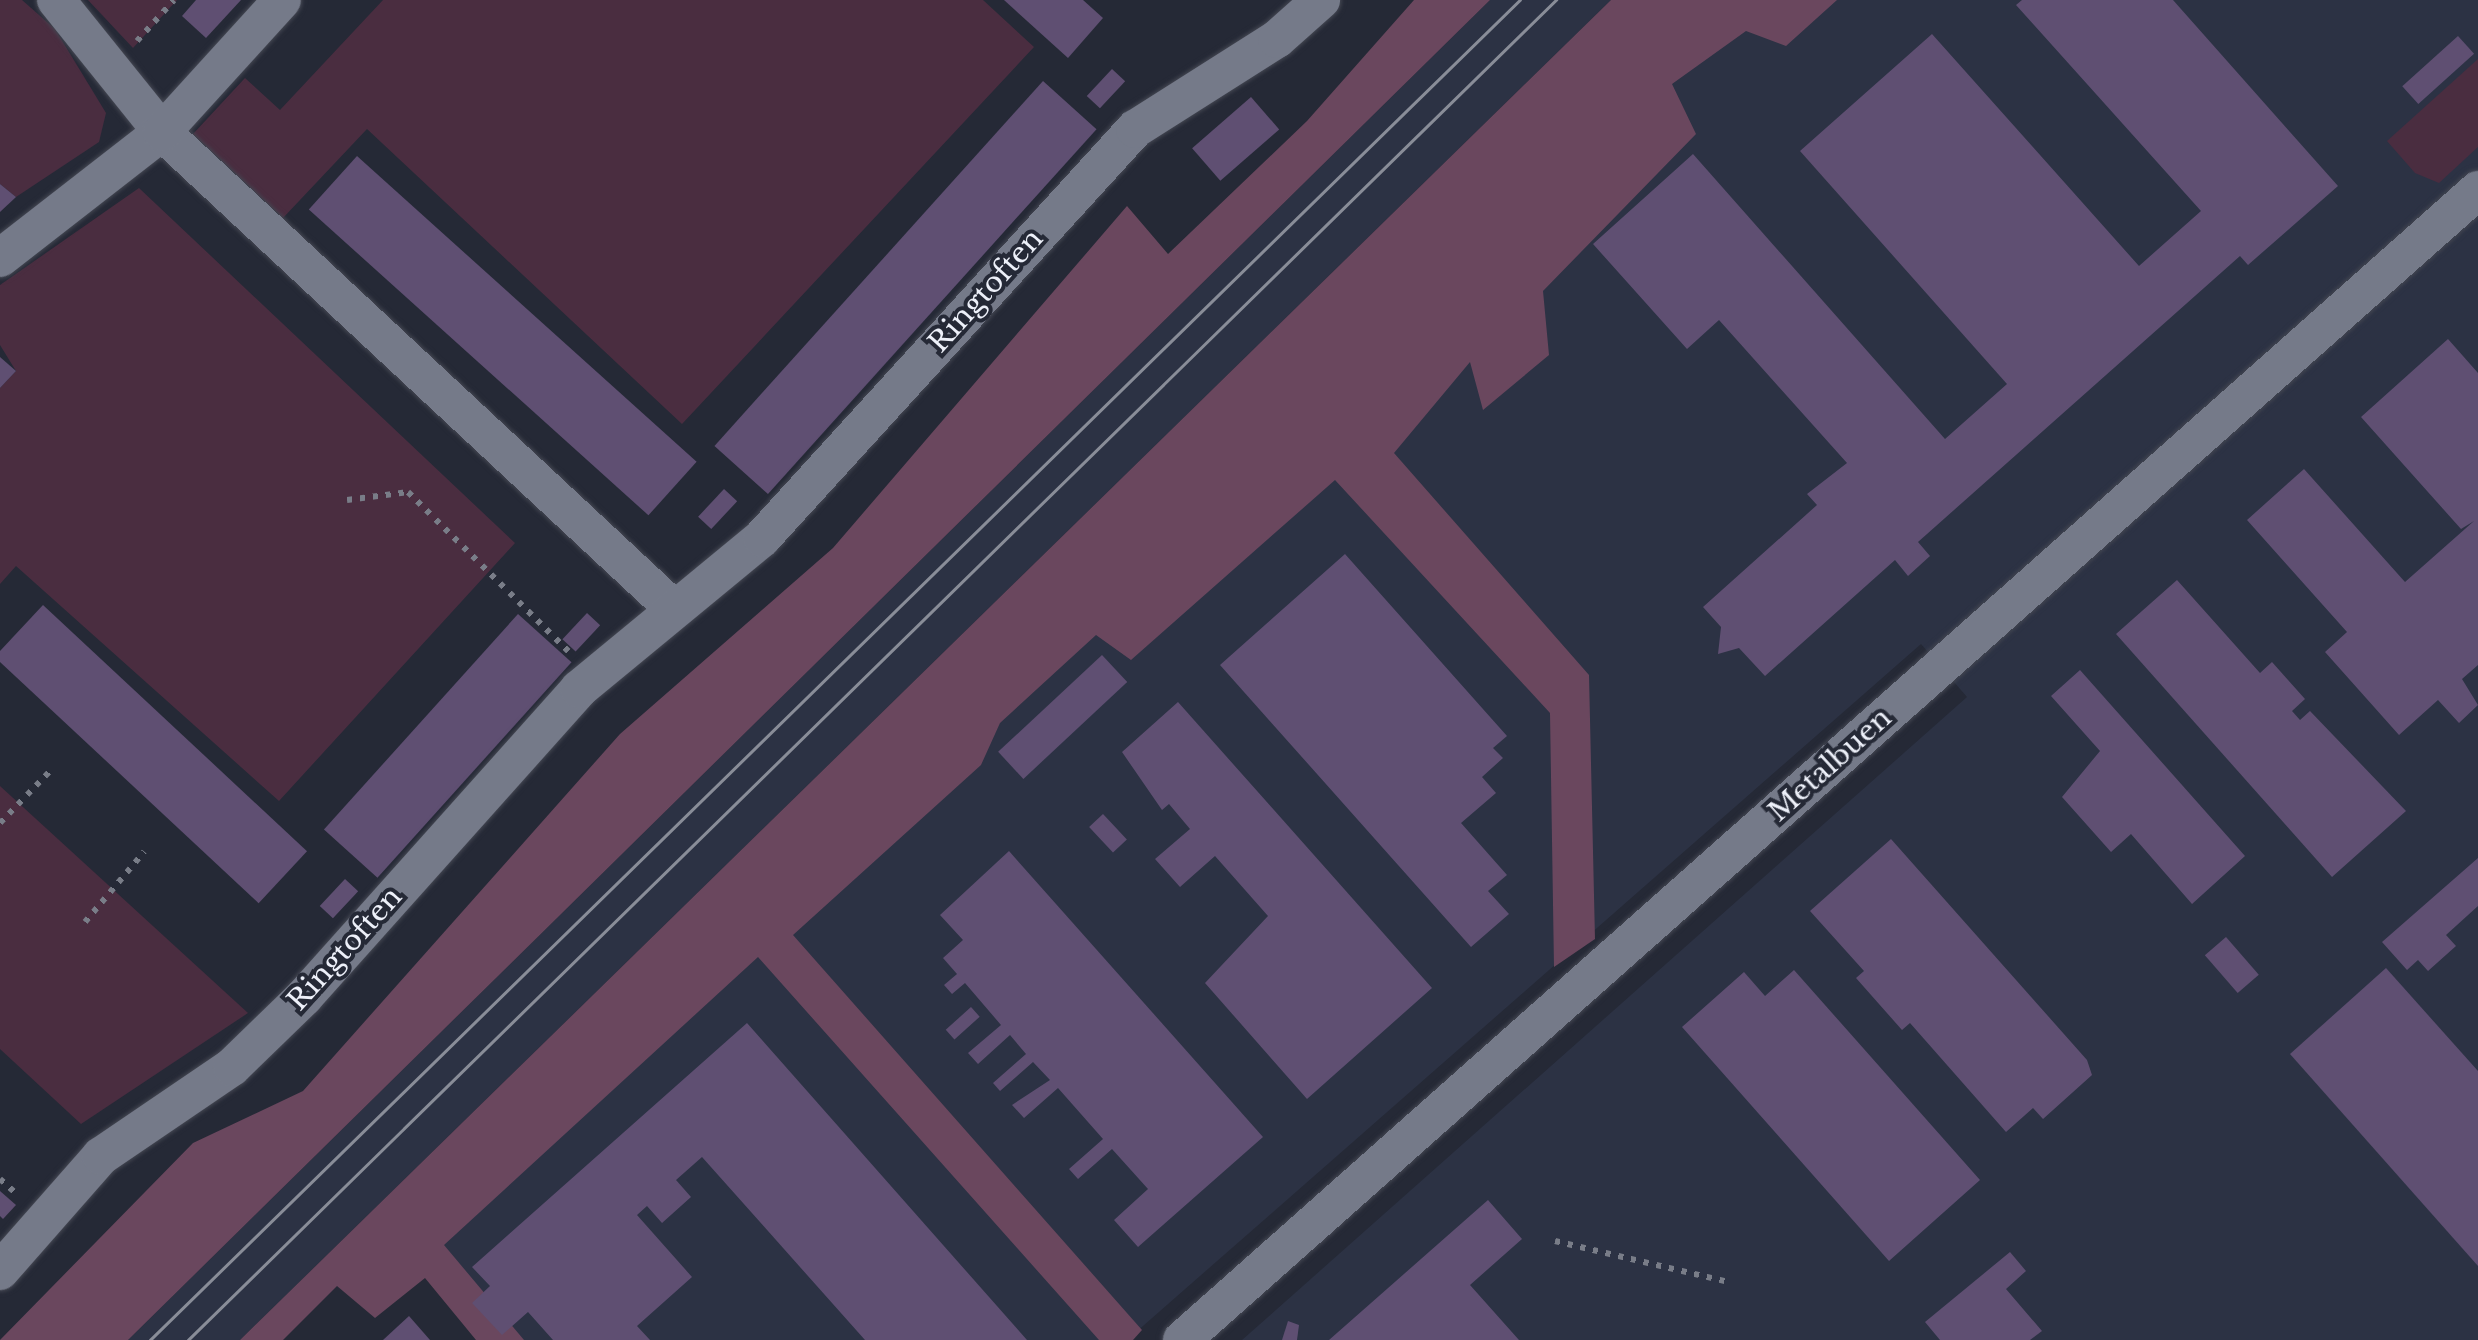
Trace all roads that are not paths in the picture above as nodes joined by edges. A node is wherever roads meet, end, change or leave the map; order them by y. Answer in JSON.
{"nodes":[{"id":1,"x":56,"y":0,"type":"edge"},
{"id":2,"x":282,"y":0,"type":"edge"},
{"id":3,"x":1321,"y":0,"type":"edge"},
{"id":4,"x":162,"y":132,"type":"junction"},
{"id":5,"x":2478,"y":190,"type":"edge"},
{"id":6,"x":0,"y":258,"type":"edge"},
{"id":7,"x":674,"y":609,"type":"junction"},
{"id":8,"x":0,"y":1271,"type":"edge"},
{"id":9,"x":1182,"y":1340,"type":"edge"}],
"edges":[{"from":1,"to":4,"type":"street"},
{"from":2,"to":4,"type":"street"},
{"from":3,"to":7,"type":"street","name":"Ringtoften"},
{"from":4,"to":6,"type":"street"},
{"from":4,"to":7,"type":"street"},
{"from":5,"to":9,"type":"street","name":"Metalbuen"},
{"from":7,"to":8,"type":"street","name":"Ringtoften"}]}
